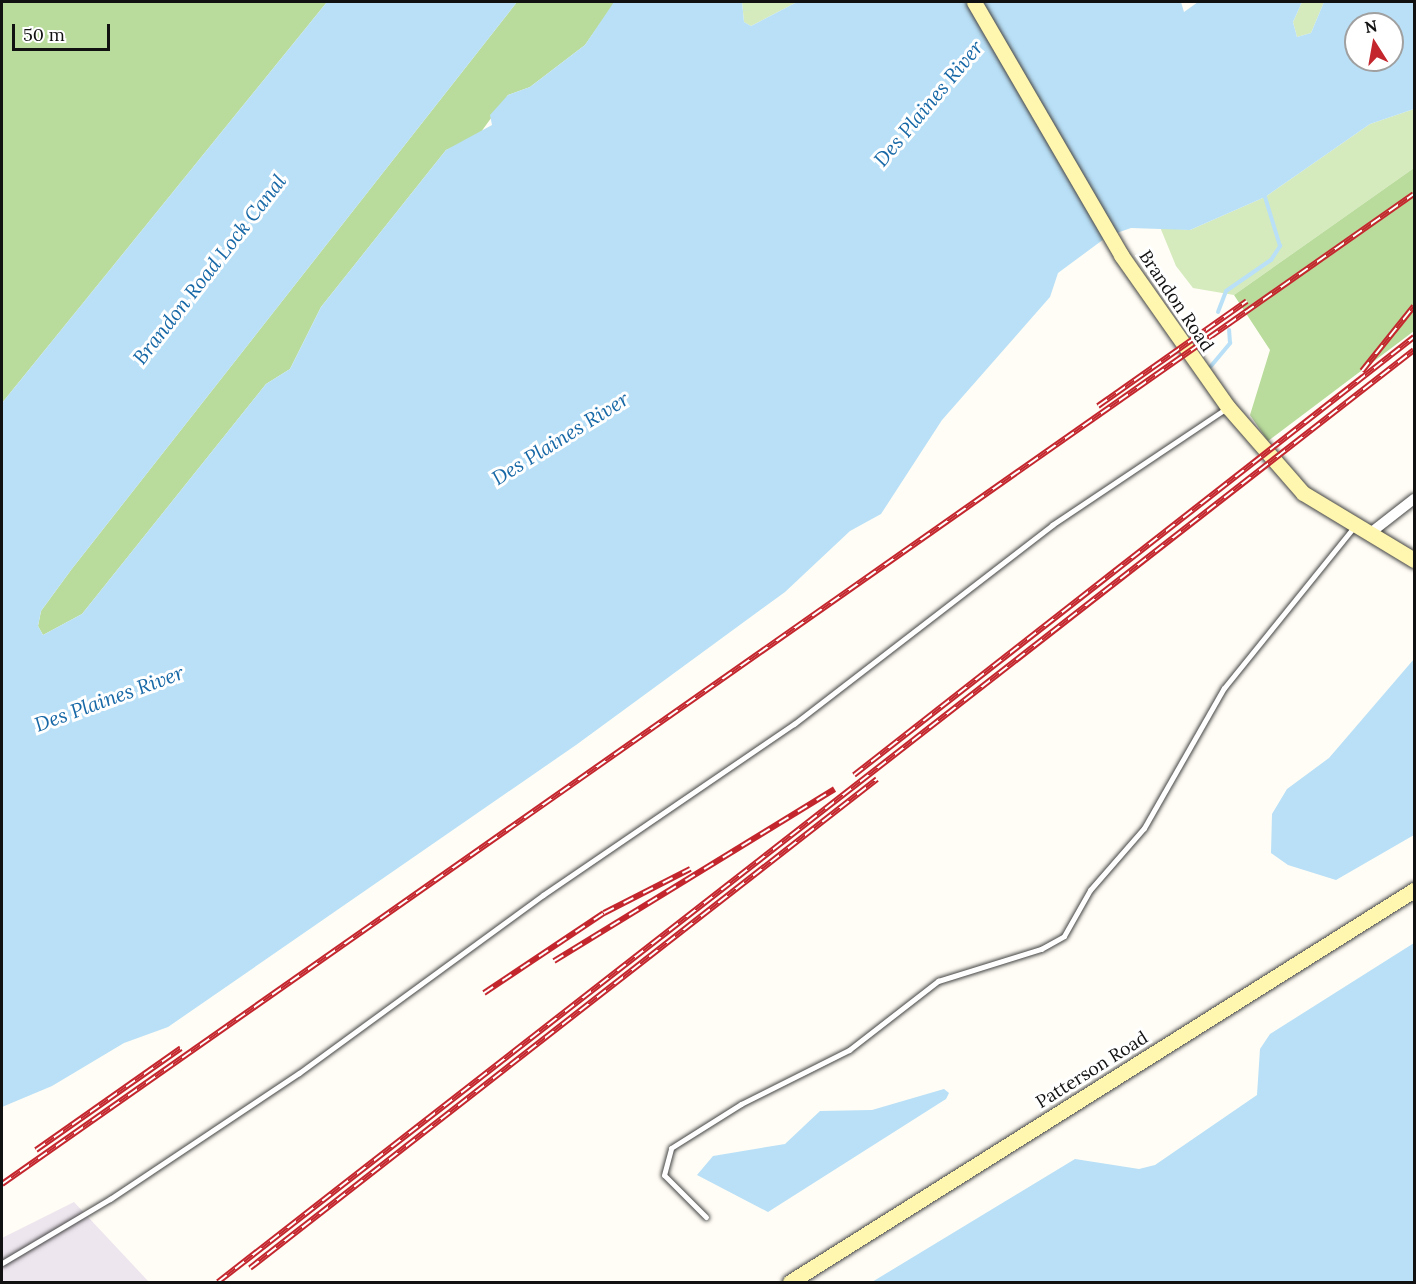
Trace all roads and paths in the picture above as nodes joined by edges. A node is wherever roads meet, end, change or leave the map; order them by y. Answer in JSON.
{"nodes":[{"id":1,"x":974,"y":2,"type":"edge"},
{"id":2,"x":1228,"y":407,"type":"junction"},
{"id":3,"x":1414,"y":499,"type":"edge"},
{"id":4,"x":1356,"y":526,"type":"junction"},
{"id":5,"x":1369,"y":534,"type":"junction"},
{"id":6,"x":1414,"y":560,"type":"edge"},
{"id":7,"x":1414,"y":890,"type":"edge"},
{"id":8,"x":706,"y":1217,"type":"dead end"},
{"id":9,"x":2,"y":1263,"type":"edge"},
{"id":10,"x":790,"y":1282,"type":"edge"}],
"edges":[{"from":1,"to":2,"type":"street","name":"Brandon Road"},
{"from":2,"to":4,"type":"street","name":"Brandon Road"},
{"from":2,"to":9,"type":"lane"},
{"from":3,"to":5,"type":"street"},
{"from":4,"to":5,"type":"street","name":"Brandon Road"},
{"from":4,"to":8,"type":"lane"},
{"from":5,"to":6,"type":"street","name":"Brandon Road"},
{"from":7,"to":10,"type":"street","name":"Patterson Road"}]}
